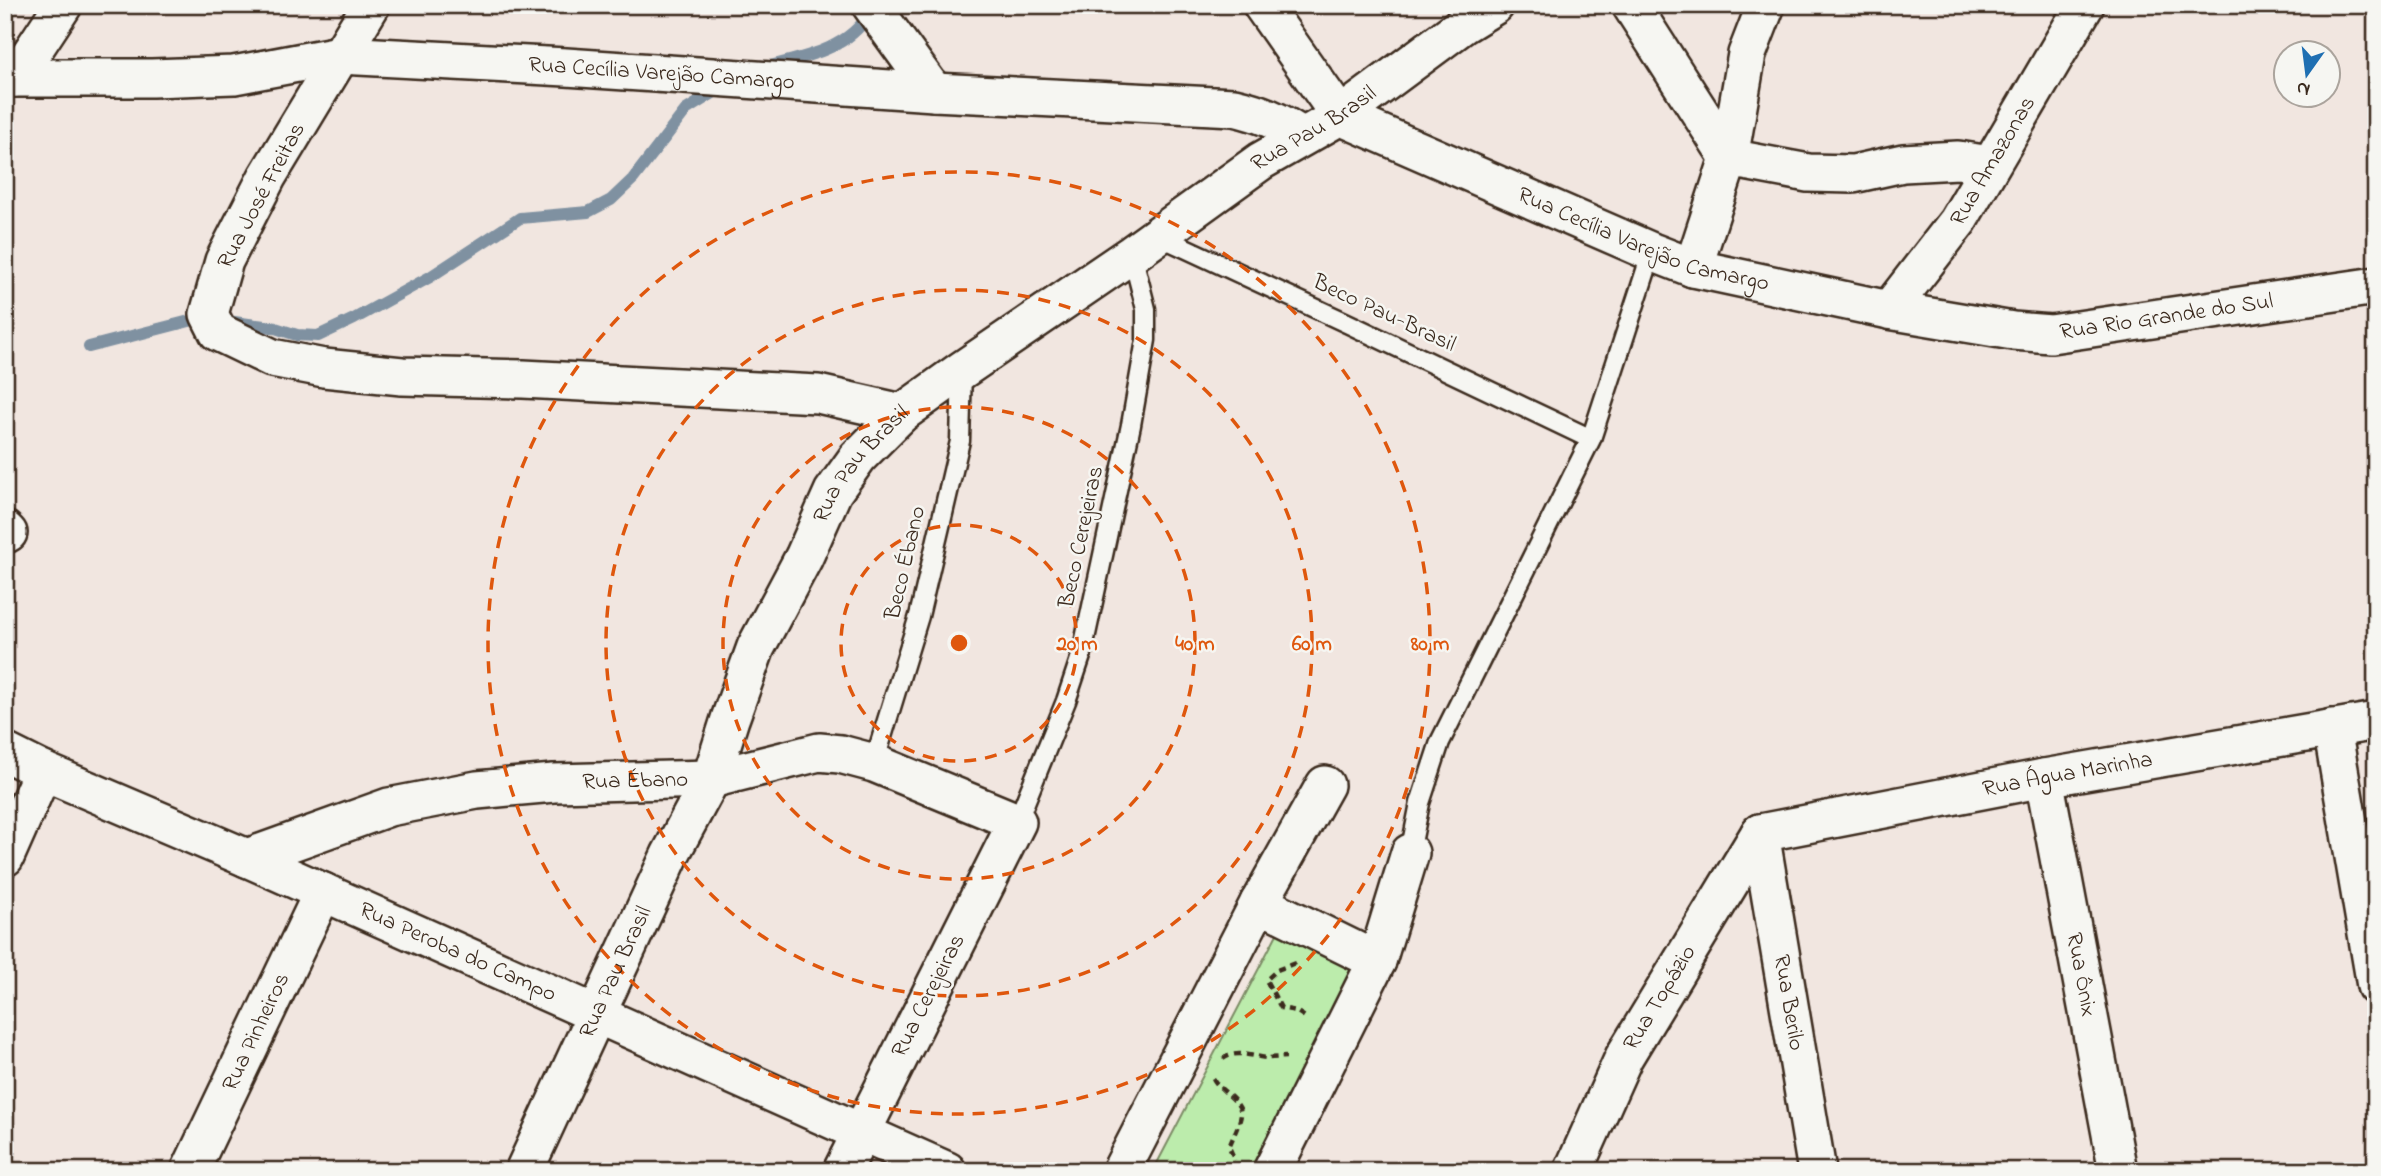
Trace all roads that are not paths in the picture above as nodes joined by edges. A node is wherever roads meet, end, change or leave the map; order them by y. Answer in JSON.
{"nodes":[{"id":1,"x":63,"y":5,"type":"edge"},
{"id":2,"x":371,"y":5,"type":"edge"},
{"id":3,"x":871,"y":5,"type":"edge"},
{"id":4,"x":1262,"y":5,"type":"edge"},
{"id":5,"x":1495,"y":5,"type":"edge"},
{"id":6,"x":1631,"y":5,"type":"edge"},
{"id":7,"x":1766,"y":5,"type":"edge"},
{"id":8,"x":2085,"y":5,"type":"edge"},
{"id":9,"x":340,"y":55,"type":"junction"},
{"id":10,"x":934,"y":92,"type":"junction"},
{"id":11,"x":1340,"y":116,"type":"junction"},
{"id":12,"x":1302,"y":137,"type":"junction"},
{"id":13,"x":1729,"y":158,"type":"junction"},
{"id":14,"x":1990,"y":166,"type":"junction"},
{"id":15,"x":1144,"y":245,"type":"junction"},
{"id":16,"x":1652,"y":252,"type":"junction"},
{"id":17,"x":1693,"y":268,"type":"junction"},
{"id":18,"x":2376,"y":286,"type":"edge"},
{"id":19,"x":1889,"y":310,"type":"junction"},
{"id":20,"x":1958,"y":320,"type":"joint"},
{"id":21,"x":962,"y":370,"type":"junction"},
{"id":22,"x":902,"y":413,"type":"junction"},
{"id":23,"x":1591,"y":439,"type":"junction"},
{"id":24,"x":2376,"y":720,"type":"edge"},
{"id":25,"x":2332,"y":728,"type":"junction"},
{"id":26,"x":5,"y":752,"type":"edge"},
{"id":27,"x":874,"y":764,"type":"junction"},
{"id":28,"x":43,"y":771,"type":"junction"},
{"id":29,"x":2044,"y":778,"type":"junction"},
{"id":30,"x":711,"y":779,"type":"junction"},
{"id":31,"x":1325,"y":785,"type":"dead end"},
{"id":32,"x":1017,"y":822,"type":"junction"},
{"id":33,"x":1760,"y":832,"type":"junction"},
{"id":34,"x":1410,"y":853,"type":"joint"},
{"id":35,"x":5,"y":857,"type":"edge"},
{"id":36,"x":247,"y":858,"type":"junction"},
{"id":37,"x":324,"y":892,"type":"junction"},
{"id":38,"x":1259,"y":903,"type":"junction"},
{"id":39,"x":1377,"y":961,"type":"junction"},
{"id":40,"x":2376,"y":986,"type":"edge"},
{"id":41,"x":596,"y":1014,"type":"junction"},
{"id":42,"x":860,"y":1132,"type":"junction"},
{"id":43,"x":1255,"y":1169,"type":"edge"},
{"id":44,"x":190,"y":1171,"type":"edge"},
{"id":45,"x":524,"y":1171,"type":"edge"},
{"id":46,"x":842,"y":1171,"type":"edge"},
{"id":47,"x":947,"y":1171,"type":"edge"},
{"id":48,"x":1121,"y":1171,"type":"edge"},
{"id":49,"x":1573,"y":1171,"type":"edge"},
{"id":50,"x":1817,"y":1171,"type":"edge"},
{"id":51,"x":2118,"y":1171,"type":"edge"}],
"edges":[{"from":1,"to":9,"type":"street","name":"Rua Cecília Varejão Camargo"},
{"from":2,"to":9,"type":"street","name":"Rua José Freitas"},
{"from":3,"to":10,"type":"street"},
{"from":4,"to":11,"type":"street"},
{"from":5,"to":11,"type":"street","name":"Rua Pau Brasil"},
{"from":6,"to":13,"type":"street"},
{"from":7,"to":13,"type":"street"},
{"from":8,"to":14,"type":"street","name":"Rua Amazonas"},
{"from":9,"to":10,"type":"street","name":"Rua Cecília Varejão Camargo"},
{"from":9,"to":22,"type":"street","name":"Rua José Freitas"},
{"from":10,"to":12,"type":"street","name":"Rua Cecília Varejão Camargo"},
{"from":11,"to":12,"type":"street","name":"Rua Pau Brasil"},
{"from":11,"to":16,"type":"street","name":"Rua Cecília Varejão Camargo"},
{"from":12,"to":15,"type":"street","name":"Rua Pau Brasil"},
{"from":13,"to":14,"type":"street"},
{"from":13,"to":17,"type":"street"},
{"from":14,"to":19,"type":"street","name":"Rua Amazonas"},
{"from":15,"to":21,"type":"street","name":"Rua Pau Brasil"},
{"from":15,"to":23,"type":"lane","name":"Beco Pau-Brasil"},
{"from":15,"to":32,"type":"lane","name":"Beco Cerejeiras"},
{"from":16,"to":17,"type":"street","name":"Rua Cecília Varejão Camargo"},
{"from":16,"to":23,"type":"lane"},
{"from":17,"to":19,"type":"street","name":"Rua Cecília Varejão Camargo"},
{"from":18,"to":20,"type":"street","name":"Rua Rio Grande do Sul"},
{"from":19,"to":20,"type":"street","name":"Rua Cecília Varejão Camargo"},
{"from":21,"to":22,"type":"street","name":"Rua Pau Brasil"},
{"from":21,"to":27,"type":"lane","name":"Beco Ébano"},
{"from":22,"to":30,"type":"street","name":"Rua Pau Brasil"},
{"from":23,"to":34,"type":"lane"},
{"from":24,"to":25,"type":"street","name":"Rua Água Marinha"},
{"from":25,"to":29,"type":"street","name":"Rua Água Marinha"},
{"from":25,"to":40,"type":"street"},
{"from":26,"to":28,"type":"street","name":"Rua Peroba do Campo"},
{"from":27,"to":30,"type":"street","name":"Rua Ébano"},
{"from":27,"to":32,"type":"street","name":"Rua Ébano"},
{"from":28,"to":35,"type":"street"},
{"from":28,"to":36,"type":"street","name":"Rua Peroba do Campo"},
{"from":29,"to":33,"type":"street","name":"Rua Água Marinha"},
{"from":29,"to":51,"type":"street","name":"Rua Ônix"},
{"from":30,"to":36,"type":"street","name":"Rua Ébano"},
{"from":30,"to":41,"type":"street","name":"Rua Pau Brasil"},
{"from":31,"to":38,"type":"street"},
{"from":32,"to":42,"type":"street","name":"Rua Cerejeiras"},
{"from":33,"to":49,"type":"street","name":"Rua Topázio"},
{"from":33,"to":50,"type":"street","name":"Rua Berilo"},
{"from":34,"to":39,"type":"street"},
{"from":36,"to":37,"type":"street","name":"Rua Peroba do Campo"},
{"from":37,"to":41,"type":"street","name":"Rua Peroba do Campo"},
{"from":37,"to":44,"type":"street","name":"Rua Pinheiros"},
{"from":38,"to":39,"type":"street"},
{"from":38,"to":48,"type":"street"},
{"from":39,"to":43,"type":"street"},
{"from":41,"to":42,"type":"street","name":"Rua Peroba do Campo"},
{"from":41,"to":45,"type":"street","name":"Rua Pau Brasil"},
{"from":42,"to":46,"type":"street","name":"Rua Cerejeiras"},
{"from":42,"to":47,"type":"street","name":"Rua Peroba do Campo"}]}
